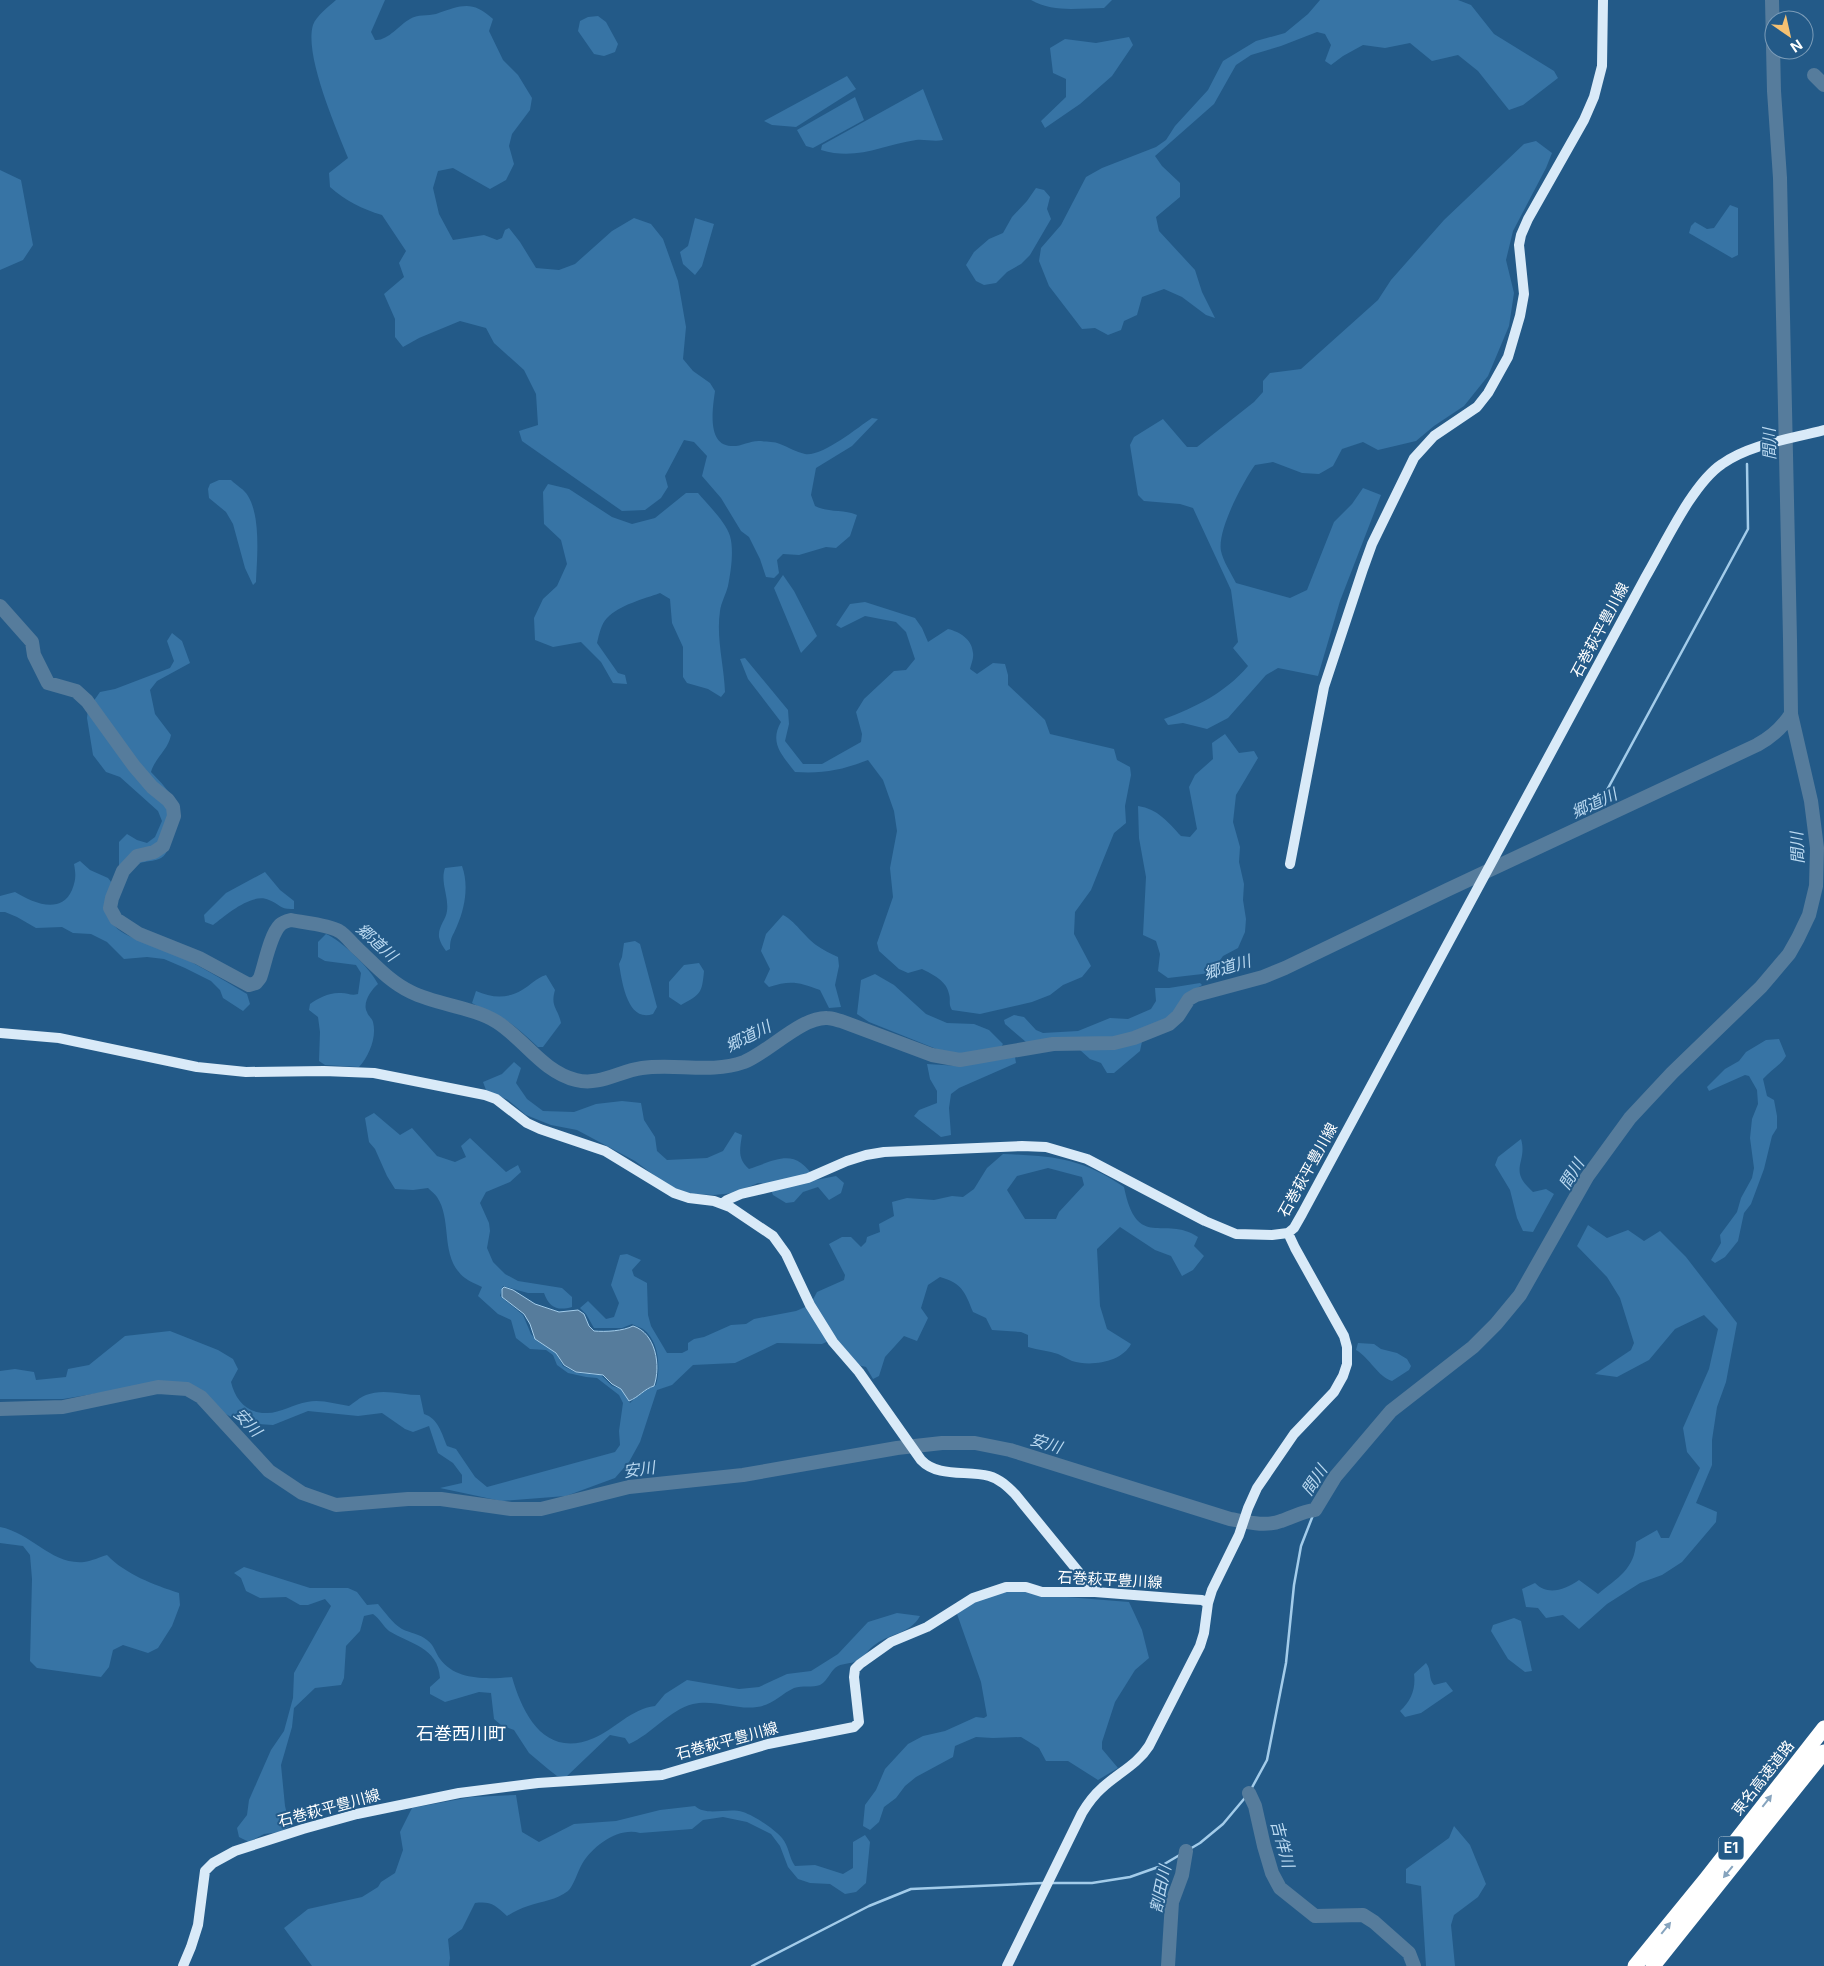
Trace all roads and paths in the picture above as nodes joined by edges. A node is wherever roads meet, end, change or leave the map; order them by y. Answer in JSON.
{"nodes":[{"id":1,"x":1603,"y":0,"type":"edge"},
{"id":2,"x":1824,"y":430,"type":"edge"},
{"id":3,"x":1290,"y":864,"type":"dead end"},
{"id":4,"x":0,"y":1034,"type":"edge"},
{"id":5,"x":723,"y":1203,"type":"junction"},
{"id":6,"x":1288,"y":1233,"type":"junction"},
{"id":7,"x":1095,"y":1592,"type":"junction"},
{"id":8,"x":1208,"y":1603,"type":"junction"},
{"id":9,"x":1824,"y":1728,"type":"edge"},
{"id":10,"x":1824,"y":1752,"type":"edge"},
{"id":11,"x":183,"y":1966,"type":"edge"},
{"id":12,"x":1007,"y":1966,"type":"edge"},
{"id":13,"x":1635,"y":1966,"type":"edge"},
{"id":14,"x":1653,"y":1966,"type":"edge"}],
"edges":[{"from":1,"to":3,"type":"street"},
{"from":2,"to":6,"type":"street","name":"石巻萩平豊川線"},
{"from":4,"to":5,"type":"street"},
{"from":5,"to":6,"type":"street"},
{"from":5,"to":7,"type":"street"},
{"from":6,"to":8,"type":"street","name":"石巻萩平豊川線"},
{"from":7,"to":8,"type":"street","name":"石巻萩平豊川線"},
{"from":7,"to":11,"type":"street","name":"石巻萩平豊川線"},
{"from":8,"to":12,"type":"street"},
{"from":13,"to":9,"type":"highway","name":"東名高速道路","number":"E1","one_way":true},
{"from":10,"to":14,"type":"highway","name":"東名高速道路","number":"E1","one_way":true}]}
